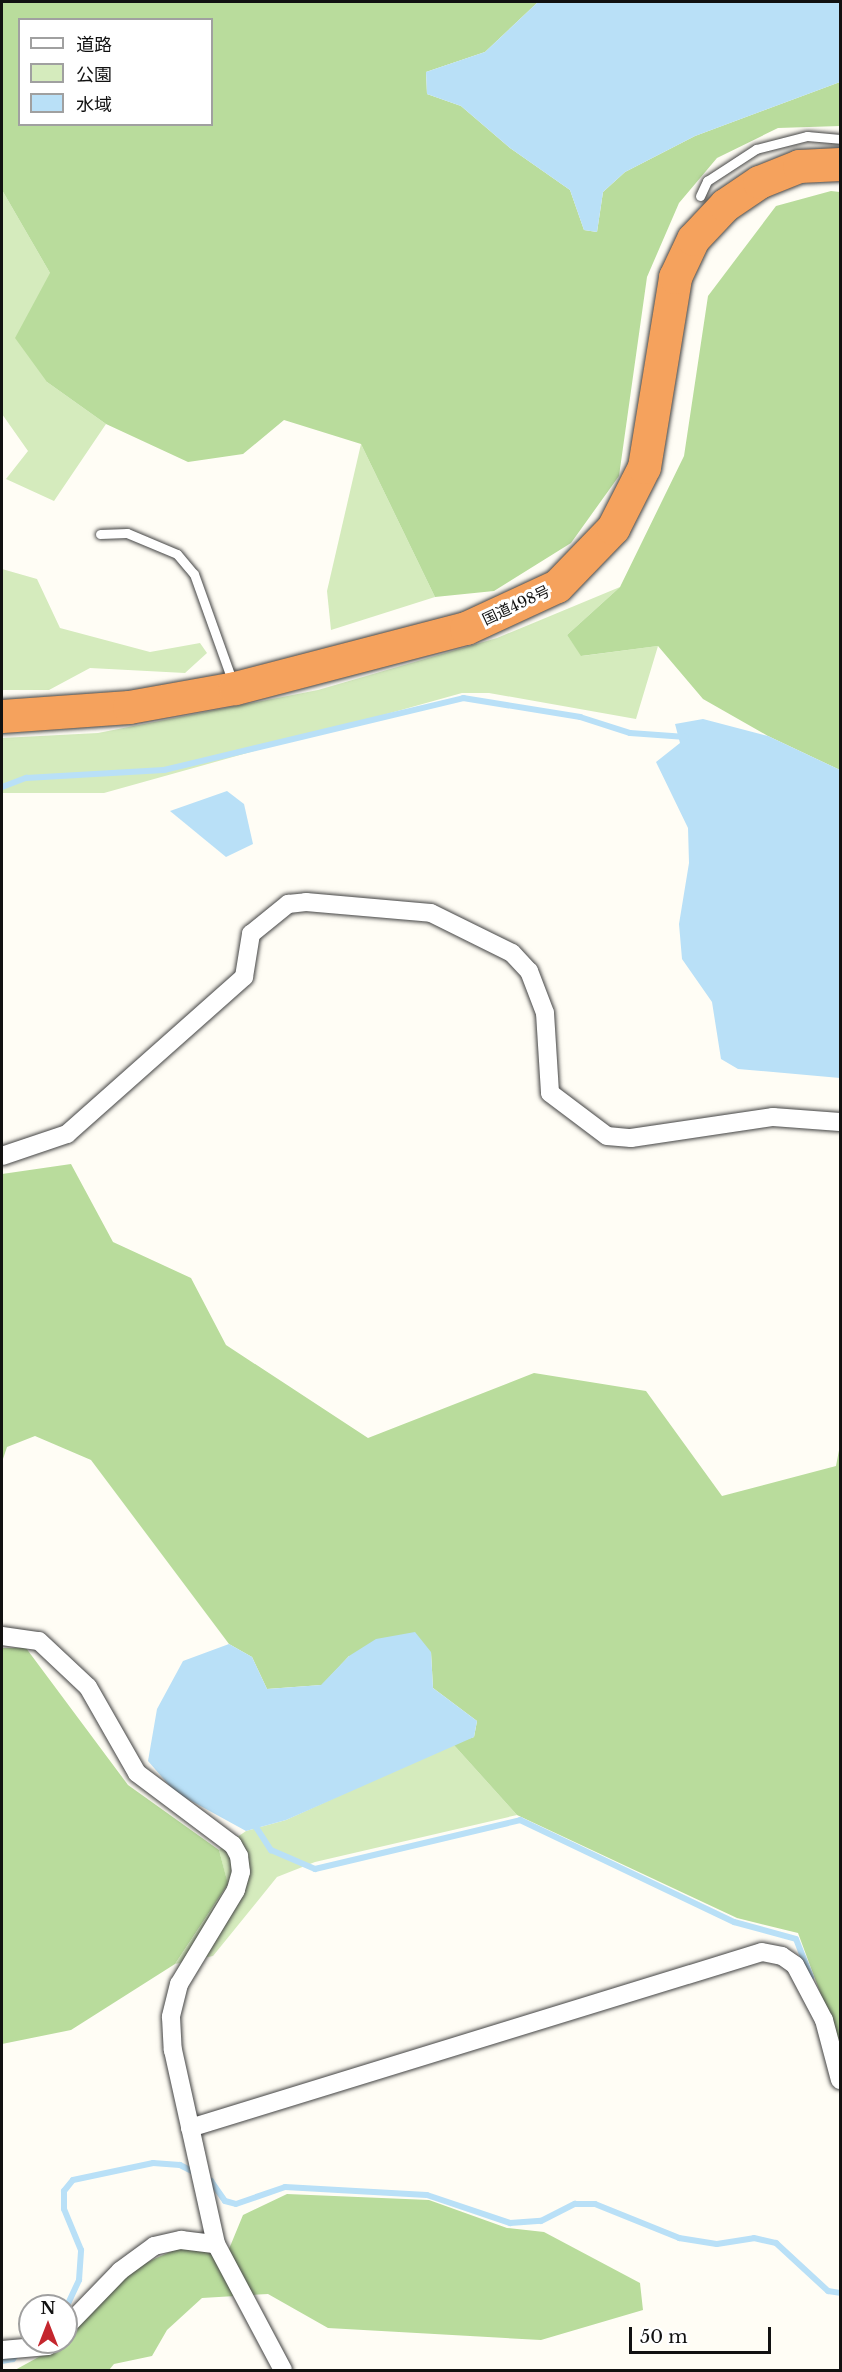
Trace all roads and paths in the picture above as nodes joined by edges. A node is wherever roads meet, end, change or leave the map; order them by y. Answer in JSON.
{"nodes":[{"id":1,"x":840,"y":140,"type":"edge"},
{"id":2,"x":840,"y":164,"type":"edge"},
{"id":3,"x":700,"y":196,"type":"dead end"},
{"id":4,"x":100,"y":534,"type":"dead end"},
{"id":5,"x":235,"y":688,"type":"junction"},
{"id":6,"x":2,"y":716,"type":"edge"},
{"id":7,"x":840,"y":1122,"type":"edge"},
{"id":8,"x":2,"y":1156,"type":"edge"},
{"id":9,"x":2,"y":1636,"type":"edge"},
{"id":10,"x":840,"y":2080,"type":"edge"},
{"id":11,"x":190,"y":2128,"type":"junction"},
{"id":12,"x":216,"y":2244,"type":"junction"},
{"id":13,"x":78,"y":2315,"type":"edge"},
{"id":14,"x":283,"y":2370,"type":"edge"}],
"edges":[{"from":1,"to":3,"type":"lane"},
{"from":2,"to":5,"type":"highway","name":"国道498号"},
{"from":4,"to":5,"type":"lane"},
{"from":5,"to":6,"type":"highway","name":"国道498号"},
{"from":7,"to":8,"type":"street"},
{"from":9,"to":11,"type":"street"},
{"from":10,"to":11,"type":"street"},
{"from":11,"to":12,"type":"street"},
{"from":12,"to":13,"type":"street"},
{"from":12,"to":14,"type":"street"}]}
